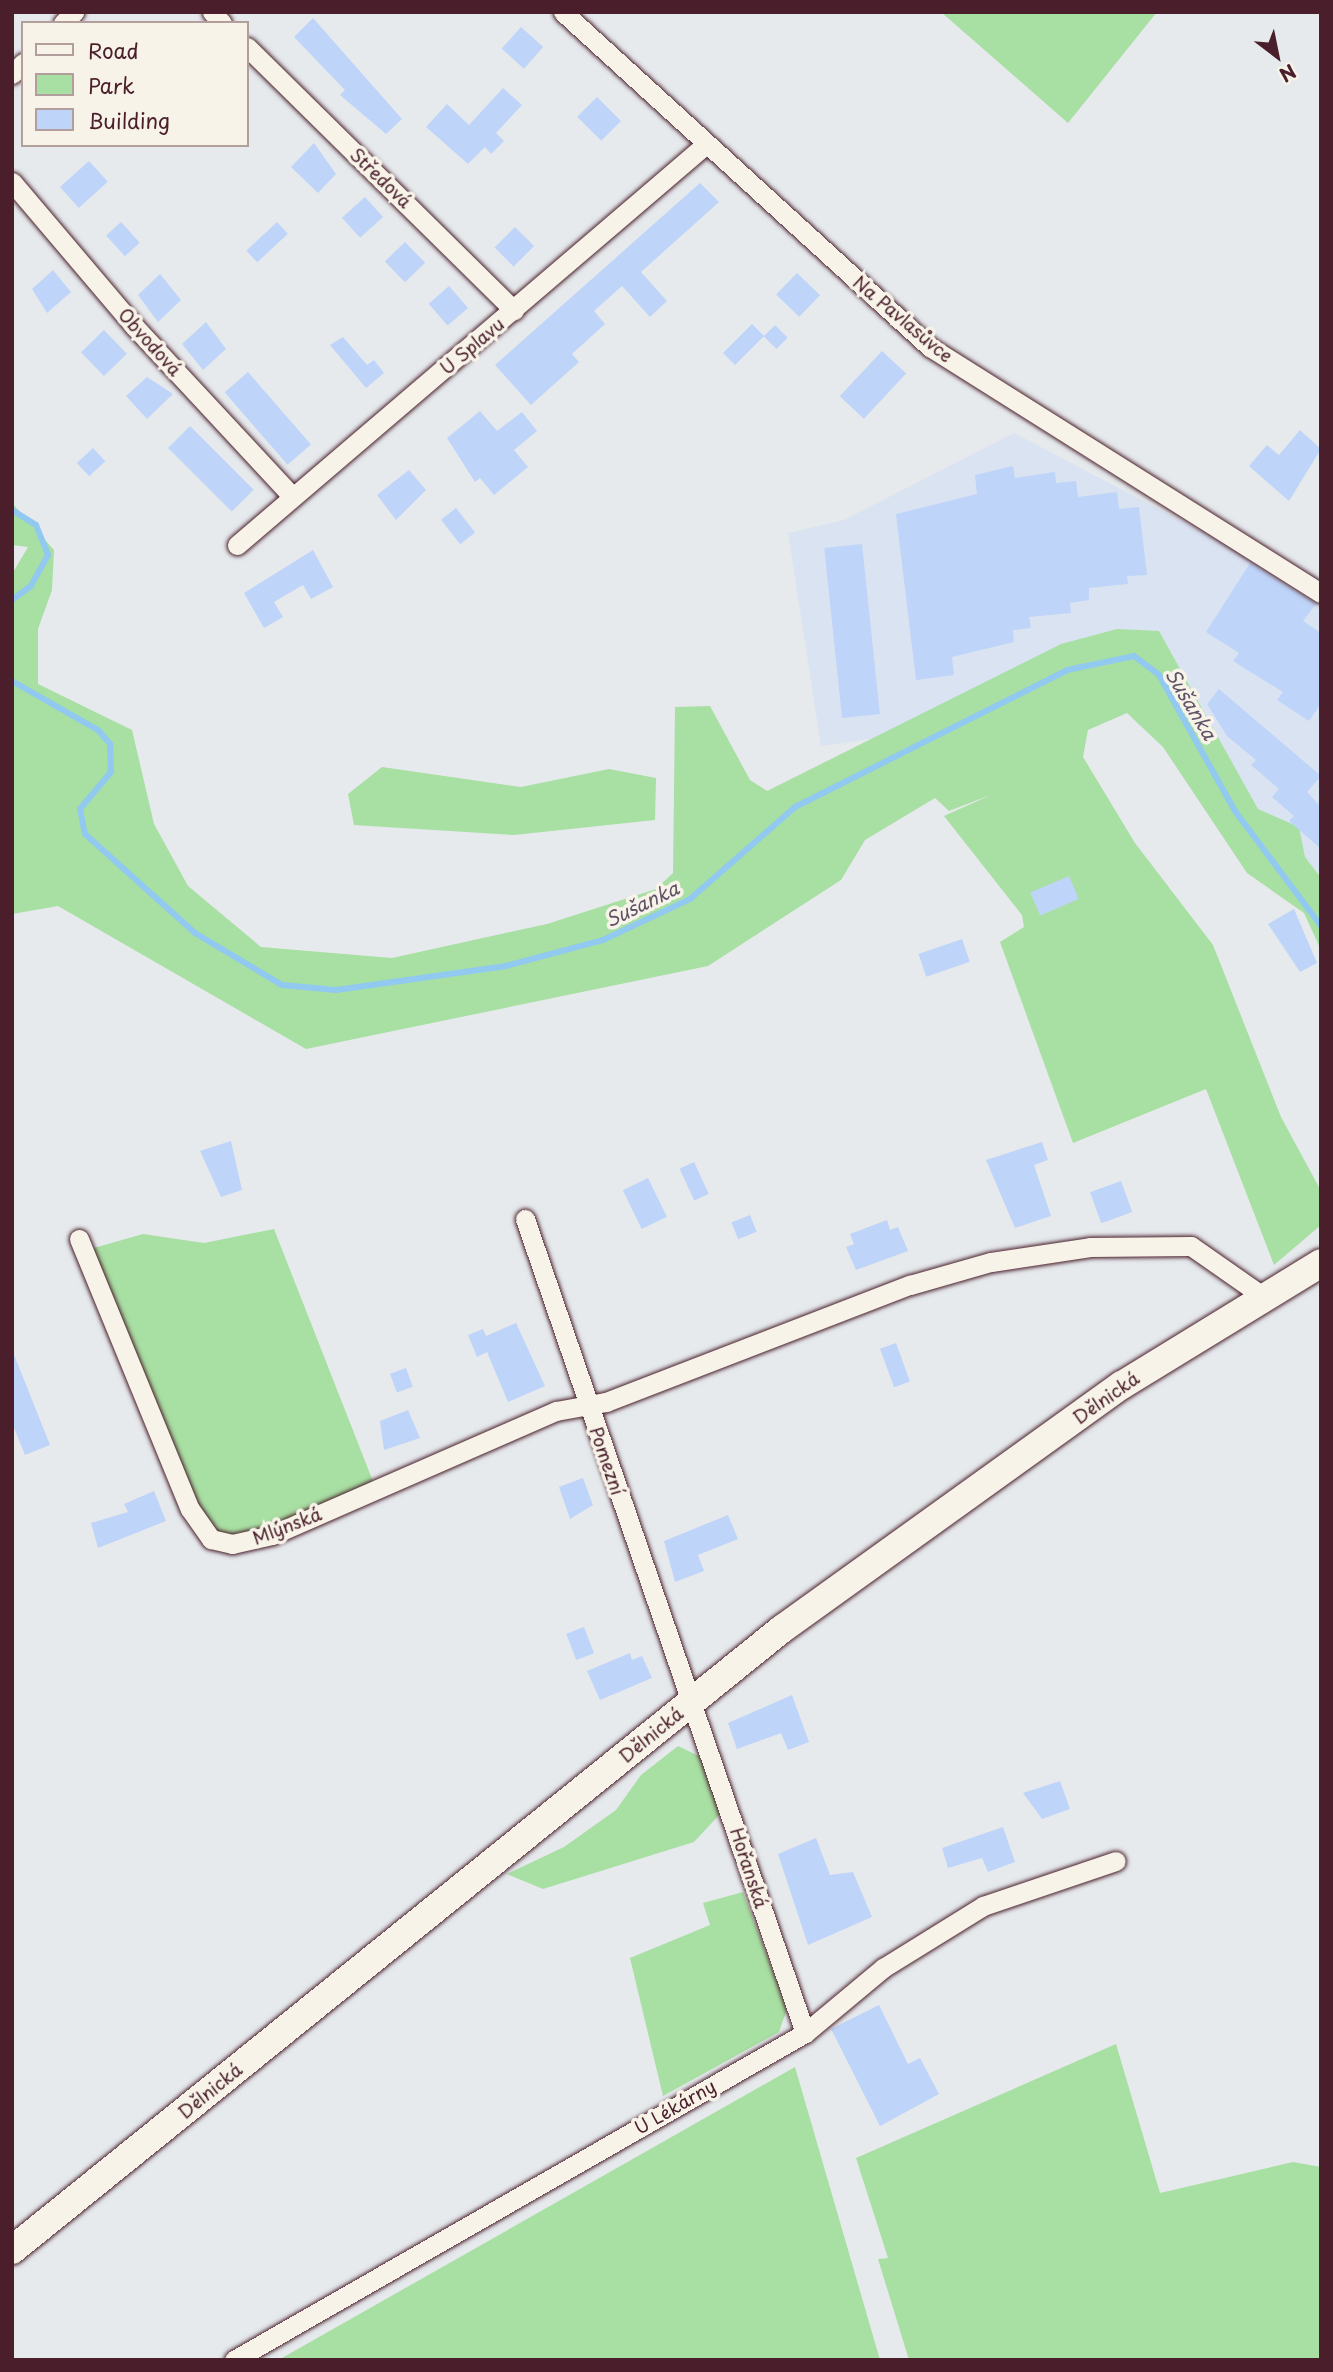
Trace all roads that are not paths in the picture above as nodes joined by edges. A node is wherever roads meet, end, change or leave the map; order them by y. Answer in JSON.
{"nodes":[{"id":1,"x":563,"y":12,"type":"edge"},
{"id":2,"x":248,"y":48,"type":"edge"},
{"id":3,"x":705,"y":145,"type":"junction"},
{"id":4,"x":12,"y":182,"type":"edge"},
{"id":5,"x":514,"y":310,"type":"junction"},
{"id":6,"x":293,"y":497,"type":"junction"},
{"id":7,"x":237,"y":545,"type":"dead end"},
{"id":8,"x":1321,"y":593,"type":"edge"},
{"id":9,"x":524,"y":1219,"type":"dead end"},
{"id":10,"x":79,"y":1238,"type":"dead end"},
{"id":11,"x":1321,"y":1263,"type":"edge"},
{"id":12,"x":1264,"y":1297,"type":"junction"},
{"id":13,"x":588,"y":1406,"type":"junction"},
{"id":14,"x":691,"y":1703,"type":"junction"},
{"id":15,"x":1116,"y":1861,"type":"dead end"},
{"id":16,"x":805,"y":2033,"type":"junction"},
{"id":17,"x":12,"y":2250,"type":"edge"},
{"id":18,"x":234,"y":2360,"type":"edge"}],
"edges":[{"from":1,"to":3,"type":"street","name":"Na Pavlasůvce"},
{"from":2,"to":5,"type":"street","name":"Středová"},
{"from":3,"to":5,"type":"street","name":"U Splavu"},
{"from":3,"to":8,"type":"street","name":"Na Pavlasůvce"},
{"from":4,"to":6,"type":"street","name":"Obvodová"},
{"from":5,"to":6,"type":"street","name":"U Splavu"},
{"from":6,"to":7,"type":"street","name":"U Splavu"},
{"from":9,"to":13,"type":"street","name":"Pomezní"},
{"from":10,"to":13,"type":"street","name":"Mlýnská"},
{"from":11,"to":12,"type":"main road","name":"Dělnická"},
{"from":12,"to":13,"type":"street","name":"Mlýnská"},
{"from":12,"to":14,"type":"main road","name":"Dělnická"},
{"from":13,"to":14,"type":"street","name":"Pomezní"},
{"from":14,"to":16,"type":"street","name":"Hořanská"},
{"from":14,"to":17,"type":"main road","name":"Dělnická"},
{"from":15,"to":16,"type":"street","name":"U Lékárny"},
{"from":16,"to":18,"type":"street","name":"U Lékárny"}]}
